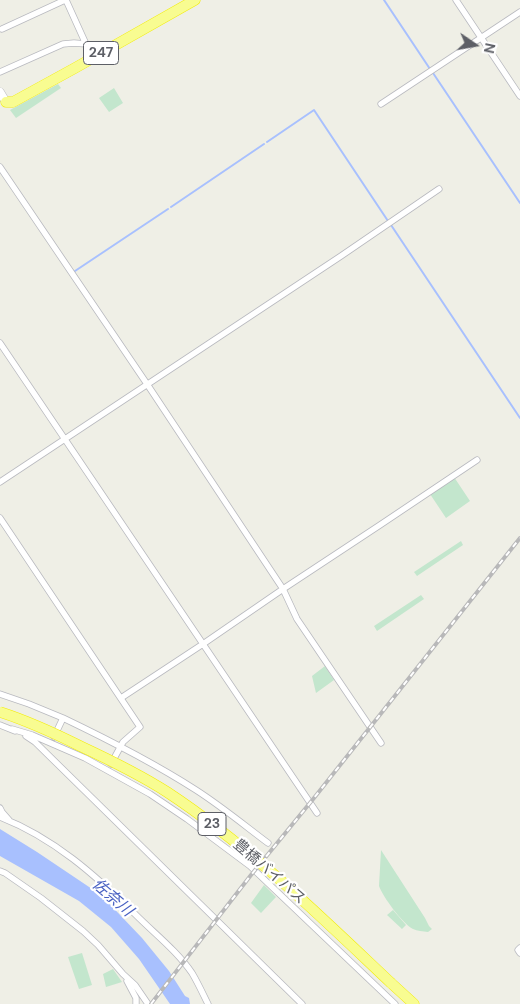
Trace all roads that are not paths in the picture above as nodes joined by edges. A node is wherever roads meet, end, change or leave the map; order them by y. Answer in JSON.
{"nodes":[{"id":1,"x":66,"y":0,"type":"edge"},
{"id":2,"x":184,"y":0,"type":"edge"},
{"id":3,"x":195,"y":0,"type":"edge"},
{"id":4,"x":456,"y":0,"type":"edge"},
{"id":5,"x":520,"y":12,"type":"edge"},
{"id":6,"x":2,"y":29,"type":"dead end"},
{"id":7,"x":481,"y":39,"type":"junction"},
{"id":8,"x":88,"y":48,"type":"junction"},
{"id":9,"x":0,"y":72,"type":"edge"},
{"id":10,"x":0,"y":92,"type":"edge"},
{"id":11,"x":520,"y":96,"type":"edge"},
{"id":12,"x":3,"y":104,"type":"edge"},
{"id":13,"x":381,"y":104,"type":"dead end"},
{"id":14,"x":0,"y":167,"type":"edge"},
{"id":15,"x":439,"y":189,"type":"dead end"},
{"id":16,"x":0,"y":343,"type":"edge"},
{"id":17,"x":147,"y":384,"type":"junction"},
{"id":18,"x":64,"y":439,"type":"junction"},
{"id":19,"x":477,"y":460,"type":"dead end"},
{"id":20,"x":0,"y":482,"type":"edge"},
{"id":21,"x":0,"y":518,"type":"edge"},
{"id":22,"x":283,"y":589,"type":"junction"},
{"id":23,"x":203,"y":644,"type":"junction"},
{"id":24,"x":0,"y":694,"type":"edge"},
{"id":25,"x":121,"y":698,"type":"junction"},
{"id":26,"x":0,"y":712,"type":"edge"},
{"id":27,"x":0,"y":717,"type":"edge"},
{"id":28,"x":63,"y":718,"type":"junction"},
{"id":29,"x":0,"y":725,"type":"edge"},
{"id":30,"x":12,"y":729,"type":"junction"},
{"id":31,"x":51,"y":743,"type":"junction"},
{"id":32,"x":381,"y":744,"type":"dead end"},
{"id":33,"x":121,"y":747,"type":"junction"},
{"id":34,"x":107,"y":770,"type":"junction"},
{"id":35,"x":0,"y":808,"type":"edge"},
{"id":36,"x":317,"y":813,"type":"dead end"},
{"id":37,"x":0,"y":817,"type":"edge"},
{"id":38,"x":10,"y":821,"type":"junction"},
{"id":39,"x":268,"y":843,"type":"dead end"},
{"id":40,"x":2,"y":873,"type":"edge"},
{"id":41,"x":520,"y":948,"type":"edge"},
{"id":42,"x":520,"y":953,"type":"edge"},
{"id":43,"x":123,"y":974,"type":"junction"},
{"id":44,"x":136,"y":1004,"type":"edge"},
{"id":45,"x":148,"y":1004,"type":"edge"},
{"id":46,"x":208,"y":1004,"type":"edge"},
{"id":47,"x":302,"y":1004,"type":"edge"},
{"id":48,"x":395,"y":1004,"type":"edge"},
{"id":49,"x":406,"y":1004,"type":"edge"},
{"id":50,"x":414,"y":1004,"type":"edge"}],
"edges":[{"from":1,"to":6,"type":"street"},
{"from":1,"to":8,"type":"street"},
{"from":2,"to":8,"type":"highway","number":"247"},
{"from":3,"to":12,"type":"highway","number":"247"},
{"from":4,"to":7,"type":"street"},
{"from":5,"to":7,"type":"street"},
{"from":7,"to":11,"type":"street"},
{"from":7,"to":13,"type":"street"},
{"from":8,"to":9,"type":"street"},
{"from":8,"to":12,"type":"highway","number":"247"},
{"from":10,"to":12,"type":"main road"},
{"from":14,"to":17,"type":"street"},
{"from":15,"to":17,"type":"street"},
{"from":16,"to":18,"type":"street"},
{"from":17,"to":18,"type":"street"},
{"from":17,"to":22,"type":"street"},
{"from":18,"to":20,"type":"street"},
{"from":18,"to":23,"type":"street"},
{"from":19,"to":22,"type":"street"},
{"from":21,"to":25,"type":"street"},
{"from":22,"to":23,"type":"street"},
{"from":22,"to":32,"type":"street"},
{"from":23,"to":25,"type":"street"},
{"from":23,"to":36,"type":"street"},
{"from":24,"to":28,"type":"street"},
{"from":25,"to":33,"type":"street"},
{"from":26,"to":50,"type":"highway","name":"豊橋バイパス","number":"23","bridge":true},
{"from":27,"to":49,"type":"highway","name":"豊橋バイパス","number":"23","bridge":true},
{"from":28,"to":31,"type":"street"},
{"from":28,"to":33,"type":"street"},
{"from":29,"to":30,"type":"street"},
{"from":30,"to":31,"type":"street"},
{"from":30,"to":47,"type":"street"},
{"from":31,"to":34,"type":"street"},
{"from":33,"to":34,"type":"street"},
{"from":33,"to":39,"type":"street"},
{"from":34,"to":48,"type":"street"},
{"from":35,"to":38,"type":"street"},
{"from":37,"to":38,"type":"street"},
{"from":38,"to":46,"type":"street"},
{"from":40,"to":43,"type":"street"},
{"from":41,"to":42,"type":"street"},
{"from":43,"to":44,"type":"street"},
{"from":43,"to":45,"type":"street"}]}
